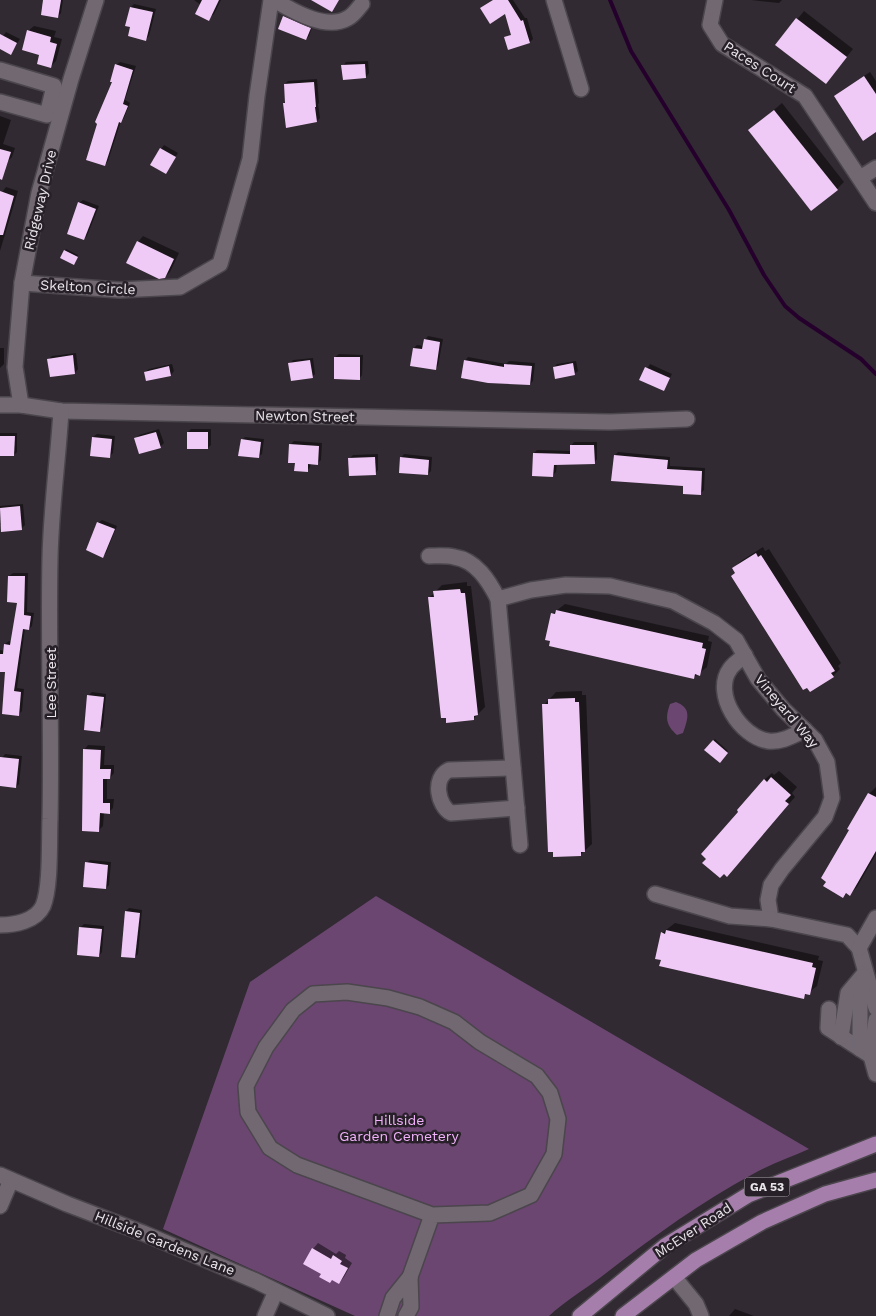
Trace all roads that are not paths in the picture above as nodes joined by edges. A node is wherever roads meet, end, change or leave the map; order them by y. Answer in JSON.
{"nodes":[{"id":1,"x":96,"y":0,"type":"edge"},
{"id":2,"x":273,"y":0,"type":"edge"},
{"id":3,"x":554,"y":0,"type":"edge"},
{"id":4,"x":715,"y":0,"type":"edge"},
{"id":5,"x":362,"y":4,"type":"dead end"},
{"id":6,"x":0,"y":70,"type":"edge"},
{"id":7,"x":581,"y":89,"type":"dead end"},
{"id":8,"x":0,"y":102,"type":"edge"},
{"id":9,"x":876,"y":168,"type":"edge"},
{"id":10,"x":860,"y":178,"type":"junction"},
{"id":11,"x":876,"y":203,"type":"edge"},
{"id":12,"x":22,"y":283,"type":"junction"},
{"id":13,"x":20,"y":404,"type":"junction"},
{"id":14,"x":0,"y":405,"type":"edge"},
{"id":15,"x":61,"y":411,"type":"junction"},
{"id":16,"x":687,"y":418,"type":"dead end"},
{"id":17,"x":429,"y":556,"type":"dead end"},
{"id":18,"x":498,"y":600,"type":"junction"},
{"id":19,"x":744,"y":656,"type":"junction"},
{"id":20,"x":805,"y":730,"type":"junction"},
{"id":21,"x":513,"y":768,"type":"junction"},
{"id":22,"x":517,"y":808,"type":"junction"},
{"id":23,"x":520,"y":845,"type":"dead end"},
{"id":24,"x":655,"y":894,"type":"dead end"},
{"id":25,"x":876,"y":918,"type":"edge"},
{"id":26,"x":771,"y":919,"type":"junction"},
{"id":27,"x":0,"y":925,"type":"edge"},
{"id":28,"x":859,"y":948,"type":"junction"},
{"id":29,"x":865,"y":973,"type":"junction"},
{"id":30,"x":876,"y":1008,"type":"edge"},
{"id":31,"x":829,"y":1009,"type":"dead end"},
{"id":32,"x":876,"y":1020,"type":"edge"},
{"id":33,"x":840,"y":1037,"type":"junction"},
{"id":34,"x":869,"y":1053,"type":"edge"},
{"id":35,"x":876,"y":1074,"type":"edge"},
{"id":36,"x":876,"y":1144,"type":"edge"},
{"id":37,"x":6,"y":1178,"type":"edge"},
{"id":38,"x":876,"y":1180,"type":"edge"},
{"id":39,"x":0,"y":1206,"type":"edge"},
{"id":40,"x":432,"y":1214,"type":"junction"},
{"id":41,"x":674,"y":1276,"type":"junction"},
{"id":42,"x":410,"y":1277,"type":"junction"},
{"id":43,"x":276,"y":1291,"type":"junction"},
{"id":44,"x":265,"y":1316,"type":"edge"},
{"id":45,"x":327,"y":1316,"type":"edge"},
{"id":46,"x":387,"y":1316,"type":"edge"},
{"id":47,"x":406,"y":1316,"type":"edge"},
{"id":48,"x":580,"y":1316,"type":"edge"},
{"id":49,"x":623,"y":1316,"type":"edge"},
{"id":50,"x":701,"y":1316,"type":"edge"}],
"edges":[{"from":1,"to":12,"type":"street","name":"Ridgeway Drive"},
{"from":2,"to":5,"type":"street"},
{"from":2,"to":12,"type":"street","name":"Skelton Circle"},
{"from":3,"to":7,"type":"street"},
{"from":4,"to":10,"type":"street","name":"Paces Court"},
{"from":6,"to":8,"type":"street"},
{"from":9,"to":10,"type":"street"},
{"from":10,"to":11,"type":"street","name":"Paces Court"},
{"from":12,"to":13,"type":"street","name":"Ridgeway Drive"},
{"from":13,"to":14,"type":"street","name":"Newton Street"},
{"from":13,"to":15,"type":"street","name":"Newton Street"},
{"from":15,"to":16,"type":"street","name":"Newton Street"},
{"from":15,"to":27,"type":"street","name":"Lee Street"},
{"from":17,"to":18,"type":"street"},
{"from":18,"to":19,"type":"street","name":"Vineyard Way"},
{"from":18,"to":21,"type":"street"},
{"from":19,"to":20,"type":"street","name":"Vineyard Way"},
{"from":19,"to":20,"type":"street"},
{"from":20,"to":26,"type":"street","name":"Vineyard Way"},
{"from":21,"to":22,"type":"street"},
{"from":21,"to":22,"type":"street"},
{"from":22,"to":23,"type":"street"},
{"from":24,"to":26,"type":"street"},
{"from":25,"to":28,"type":"street"},
{"from":26,"to":28,"type":"street"},
{"from":28,"to":29,"type":"street"},
{"from":29,"to":30,"type":"street"},
{"from":29,"to":33,"type":"street"},
{"from":29,"to":34,"type":"street"},
{"from":31,"to":33,"type":"street"},
{"from":32,"to":34,"type":"street"},
{"from":33,"to":34,"type":"street"},
{"from":34,"to":35,"type":"street"},
{"from":36,"to":48,"type":"main road","name":"McEver Road","number":"GA 53"},
{"from":37,"to":39,"type":"street"},
{"from":37,"to":43,"type":"street","name":"Hillside Gardens Lane"},
{"from":38,"to":41,"type":"main road","name":"McEver Road","number":"GA 53"},
{"from":40,"to":40,"type":"street"},
{"from":40,"to":42,"type":"street"},
{"from":41,"to":49,"type":"main road","name":"McEver Road","number":"GA 53"},
{"from":41,"to":50,"type":"street"},
{"from":42,"to":46,"type":"street"},
{"from":42,"to":47,"type":"street"},
{"from":43,"to":44,"type":"street"},
{"from":43,"to":45,"type":"street","name":"Hillside Gardens Lane"}]}
